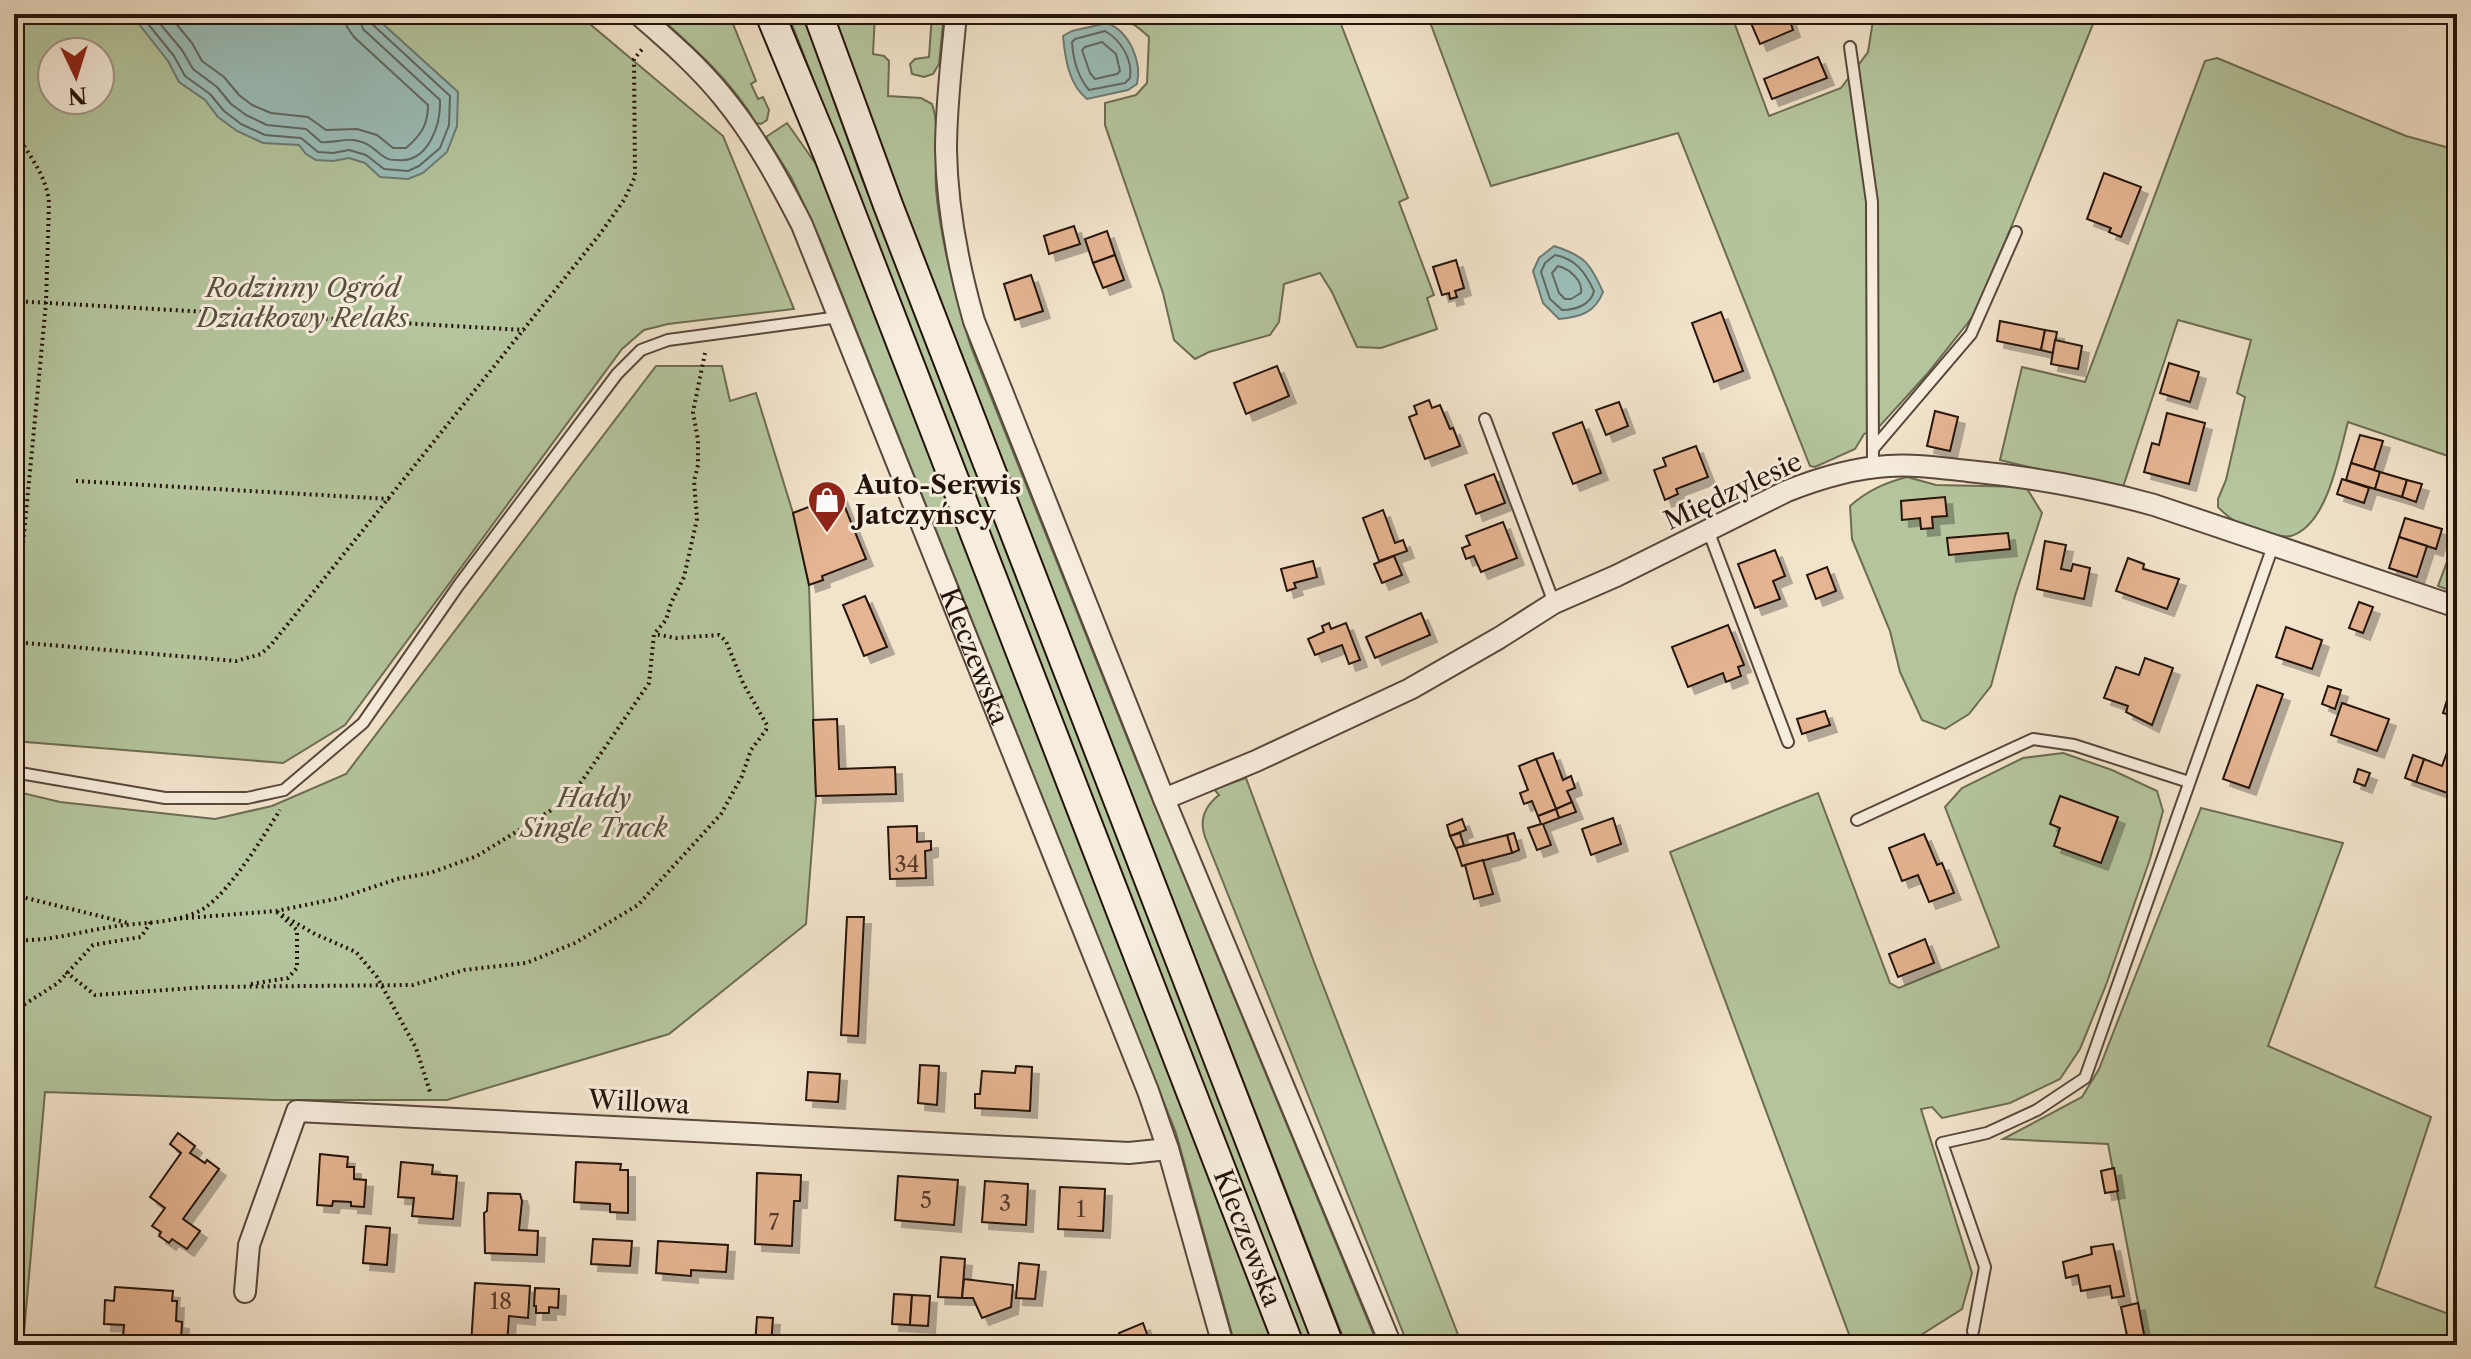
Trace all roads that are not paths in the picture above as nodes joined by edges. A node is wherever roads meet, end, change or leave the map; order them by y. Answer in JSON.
{"nodes":[{"id":1,"x":638,"y":14,"type":"edge"},
{"id":2,"x":770,"y":14,"type":"edge"},
{"id":3,"x":818,"y":14,"type":"edge"},
{"id":4,"x":956,"y":14,"type":"edge"},
{"id":5,"x":1850,"y":47,"type":"dead end"},
{"id":6,"x":2016,"y":232,"type":"dead end"},
{"id":7,"x":839,"y":317,"type":"junction"},
{"id":8,"x":1485,"y":419,"type":"dead end"},
{"id":9,"x":1873,"y":458,"type":"junction"},
{"id":10,"x":1708,"y":530,"type":"junction"},
{"id":11,"x":2273,"y":546,"type":"junction"},
{"id":12,"x":1554,"y":603,"type":"junction"},
{"id":13,"x":2457,"y":607,"type":"edge"},
{"id":14,"x":1788,"y":742,"type":"dead end"},
{"id":15,"x":14,"y":772,"type":"edge"},
{"id":16,"x":2189,"y":782,"type":"junction"},
{"id":17,"x":1164,"y":799,"type":"junction"},
{"id":18,"x":1857,"y":820,"type":"dead end"},
{"id":19,"x":1168,"y":1149,"type":"junction"},
{"id":20,"x":245,"y":1292,"type":"dead end"},
{"id":21,"x":1973,"y":1331,"type":"dead end"},
{"id":22,"x":1223,"y":1345,"type":"edge"},
{"id":23,"x":1289,"y":1345,"type":"edge"},
{"id":24,"x":1329,"y":1345,"type":"edge"},
{"id":25,"x":1391,"y":1345,"type":"edge"}],
"edges":[{"from":1,"to":7,"type":"street","name":"Kleczewska"},
{"from":2,"to":23,"type":"main road","name":"Kleczewska"},
{"from":3,"to":24,"type":"main road","name":"Kleczewska"},
{"from":4,"to":17,"type":"street"},
{"from":5,"to":9,"type":"lane"},
{"from":6,"to":9,"type":"lane"},
{"from":7,"to":15,"type":"lane"},
{"from":7,"to":19,"type":"street","name":"Kleczewska"},
{"from":8,"to":12,"type":"lane"},
{"from":9,"to":10,"type":"street","name":"Międzylesie"},
{"from":9,"to":11,"type":"street","name":"Międzylesie"},
{"from":10,"to":12,"type":"street","name":"Międzylesie"},
{"from":10,"to":14,"type":"lane"},
{"from":11,"to":13,"type":"street","name":"Międzylesie"},
{"from":11,"to":16,"type":"lane"},
{"from":12,"to":17,"type":"street","name":"Międzylesie"},
{"from":16,"to":18,"type":"lane"},
{"from":16,"to":21,"type":"lane"},
{"from":17,"to":25,"type":"street"},
{"from":19,"to":20,"type":"street","name":"Willowa"},
{"from":19,"to":22,"type":"street","name":"Kleczewska"}]}
